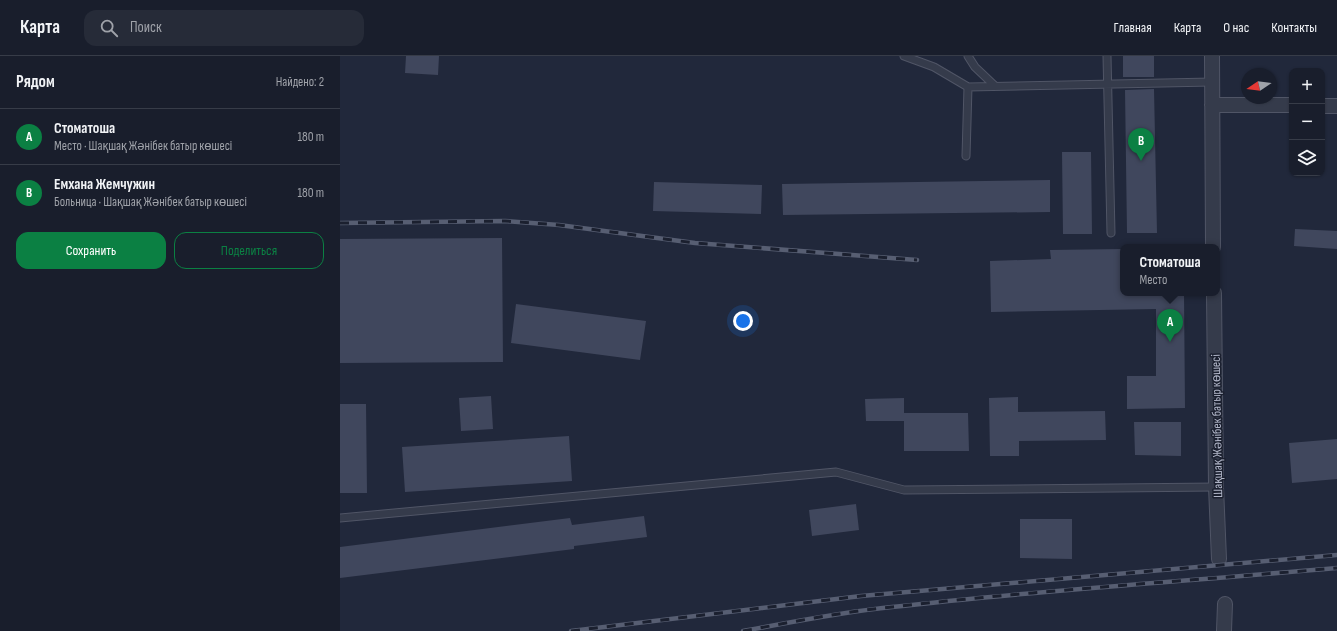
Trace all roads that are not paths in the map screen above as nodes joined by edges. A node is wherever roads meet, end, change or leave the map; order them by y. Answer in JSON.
{"nodes":[{"id":1,"x":904,"y":56,"type":"edge"},
{"id":2,"x":968,"y":56,"type":"edge"},
{"id":3,"x":1107,"y":56,"type":"edge"},
{"id":4,"x":1212,"y":56,"type":"edge"},
{"id":5,"x":1212,"y":82,"type":"junction"},
{"id":6,"x":1108,"y":84,"type":"junction"},
{"id":7,"x":995,"y":86,"type":"junction"},
{"id":8,"x":968,"y":87,"type":"junction"},
{"id":9,"x":1212,"y":104,"type":"junction"},
{"id":10,"x":1289,"y":105,"type":"edge"},
{"id":11,"x":1325,"y":106,"type":"edge"},
{"id":12,"x":1337,"y":106,"type":"edge"},
{"id":13,"x":966,"y":156,"type":"dead end"},
{"id":14,"x":1111,"y":233,"type":"dead end"},
{"id":15,"x":1213,"y":244,"type":"edge"},
{"id":16,"x":1214,"y":296,"type":"edge"},
{"id":17,"x":1216,"y":487,"type":"junction"},
{"id":18,"x":340,"y":518,"type":"edge"},
{"id":19,"x":1219,"y":559,"type":"dead end"},
{"id":20,"x":1225,"y":604,"type":"dead end"},
{"id":21,"x":1224,"y":631,"type":"edge"}],
"edges":[{"from":1,"to":8,"type":"lane"},
{"from":2,"to":7,"type":"lane"},
{"from":3,"to":6,"type":"lane"},
{"from":4,"to":5,"type":"street"},
{"from":5,"to":6,"type":"lane"},
{"from":5,"to":9,"type":"street"},
{"from":6,"to":7,"type":"lane"},
{"from":6,"to":14,"type":"lane"},
{"from":7,"to":8,"type":"lane"},
{"from":8,"to":13,"type":"lane"},
{"from":9,"to":10,"type":"street"},
{"from":9,"to":15,"type":"street"},
{"from":11,"to":12,"type":"street"},
{"from":16,"to":17,"type":"street","name":"Шақшақ Жәнібек батыр көшесі"},
{"from":17,"to":18,"type":"lane"},
{"from":17,"to":19,"type":"street","name":"Шақшақ Жәнібек батыр көшесі"},
{"from":20,"to":21,"type":"street"}]}
